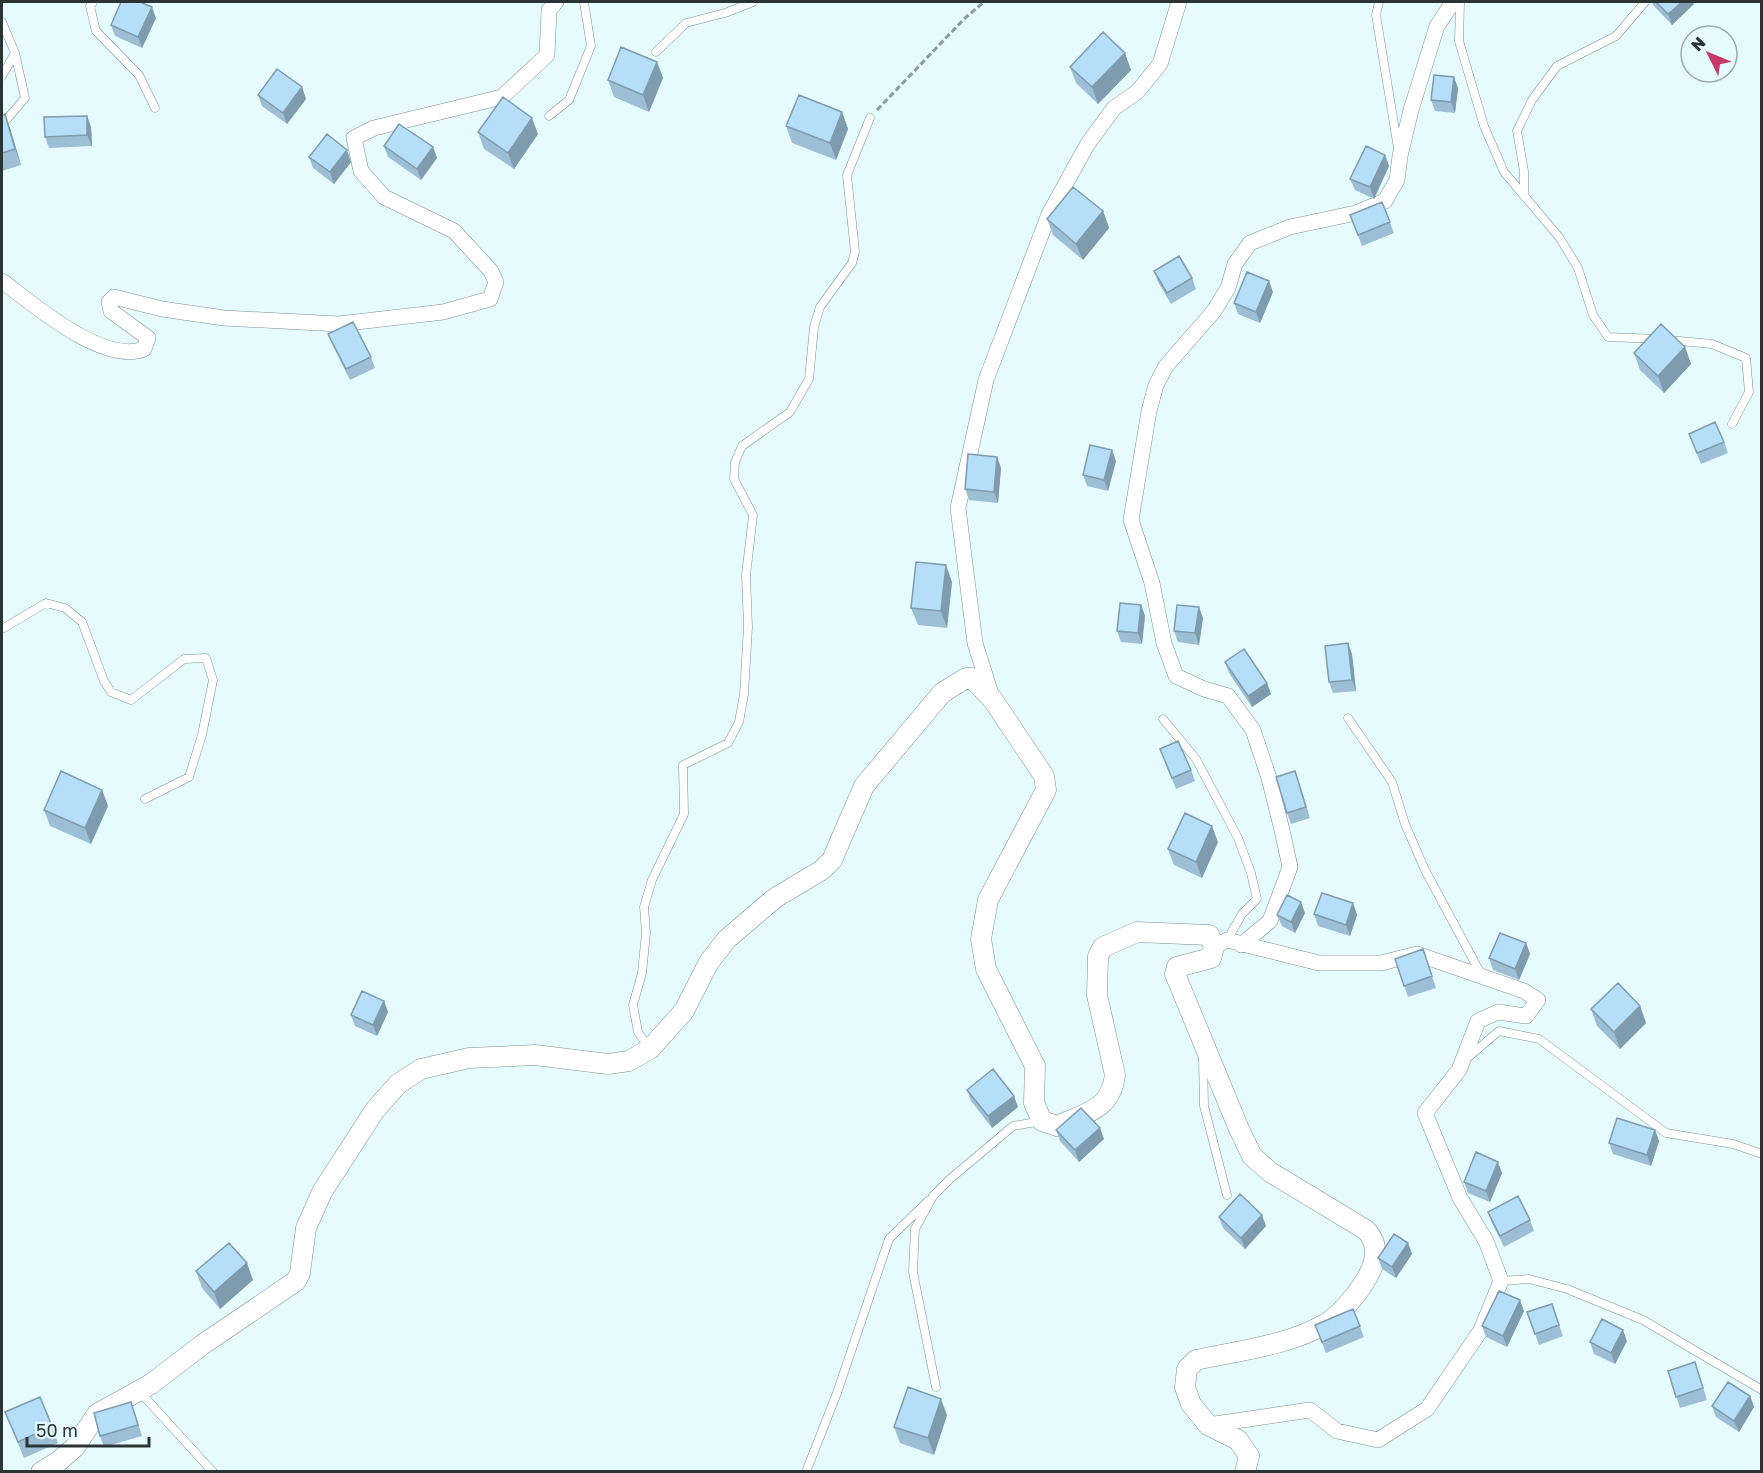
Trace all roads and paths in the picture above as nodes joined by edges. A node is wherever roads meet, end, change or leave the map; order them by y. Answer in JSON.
{"nodes":[{"id":1,"x":93,"y":2,"type":"edge"},
{"id":2,"x":556,"y":2,"type":"edge"},
{"id":3,"x":584,"y":2,"type":"edge"},
{"id":4,"x":753,"y":2,"type":"edge"},
{"id":5,"x":984,"y":2,"type":"edge"},
{"id":6,"x":1179,"y":2,"type":"edge"},
{"id":7,"x":1379,"y":2,"type":"edge"},
{"id":8,"x":1453,"y":2,"type":"edge"},
{"id":9,"x":1460,"y":2,"type":"edge"},
{"id":10,"x":1645,"y":2,"type":"edge"},
{"id":11,"x":2,"y":22,"type":"edge"},
{"id":12,"x":656,"y":52,"type":"dead end"},
{"id":13,"x":15,"y":53,"type":"junction"},
{"id":14,"x":2,"y":76,"type":"edge"},
{"id":15,"x":155,"y":108,"type":"dead end"},
{"id":16,"x":549,"y":116,"type":"dead end"},
{"id":17,"x":870,"y":118,"type":"joint"},
{"id":18,"x":7,"y":119,"type":"edge"},
{"id":19,"x":1400,"y":156,"type":"junction"},
{"id":20,"x":1524,"y":196,"type":"junction"},
{"id":21,"x":2,"y":281,"type":"edge"},
{"id":22,"x":1732,"y":424,"type":"dead end"},
{"id":23,"x":2,"y":629,"type":"edge"},
{"id":24,"x":993,"y":700,"type":"junction"},
{"id":25,"x":1348,"y":718,"type":"dead end"},
{"id":26,"x":1163,"y":719,"type":"dead end"},
{"id":27,"x":145,"y":798,"type":"dead end"},
{"id":28,"x":1227,"y":944,"type":"junction"},
{"id":29,"x":1483,"y":977,"type":"junction"},
{"id":30,"x":1203,"y":1042,"type":"junction"},
{"id":31,"x":650,"y":1049,"type":"junction"},
{"id":32,"x":1464,"y":1061,"type":"junction"},
{"id":33,"x":1042,"y":1121,"type":"junction"},
{"id":34,"x":1761,"y":1154,"type":"edge"},
{"id":35,"x":1227,"y":1195,"type":"dead end"},
{"id":36,"x":933,"y":1196,"type":"junction"},
{"id":37,"x":1501,"y":1281,"type":"junction"},
{"id":38,"x":936,"y":1388,"type":"dead end"},
{"id":39,"x":139,"y":1390,"type":"junction"},
{"id":40,"x":1761,"y":1390,"type":"edge"},
{"id":41,"x":1208,"y":1425,"type":"junction"},
{"id":42,"x":41,"y":1472,"type":"edge"},
{"id":43,"x":213,"y":1472,"type":"edge"},
{"id":44,"x":806,"y":1472,"type":"edge"},
{"id":45,"x":1245,"y":1472,"type":"edge"}],
"edges":[{"from":1,"to":15,"type":"lane"},
{"from":2,"to":21,"type":"street"},
{"from":3,"to":16,"type":"lane"},
{"from":4,"to":12,"type":"lane"},
{"from":5,"to":17,"type":"path"},
{"from":6,"to":24,"type":"street"},
{"from":7,"to":19,"type":"lane"},
{"from":8,"to":19,"type":"street"},
{"from":9,"to":20,"type":"lane"},
{"from":10,"to":20,"type":"lane"},
{"from":11,"to":13,"type":"lane"},
{"from":13,"to":14,"type":"lane"},
{"from":13,"to":18,"type":"lane"},
{"from":17,"to":31,"type":"lane"},
{"from":19,"to":28,"type":"street"},
{"from":20,"to":22,"type":"lane"},
{"from":23,"to":27,"type":"lane"},
{"from":24,"to":31,"type":"street"},
{"from":24,"to":33,"type":"street"},
{"from":25,"to":29,"type":"lane"},
{"from":26,"to":28,"type":"lane"},
{"from":28,"to":29,"type":"street"},
{"from":28,"to":30,"type":"street"},
{"from":28,"to":33,"type":"street"},
{"from":29,"to":32,"type":"street"},
{"from":30,"to":35,"type":"lane"},
{"from":30,"to":41,"type":"street"},
{"from":31,"to":39,"type":"street"},
{"from":32,"to":34,"type":"lane"},
{"from":32,"to":37,"type":"street"},
{"from":33,"to":36,"type":"lane"},
{"from":36,"to":38,"type":"lane"},
{"from":36,"to":44,"type":"lane"},
{"from":37,"to":40,"type":"lane"},
{"from":37,"to":41,"type":"street"},
{"from":39,"to":42,"type":"street"},
{"from":39,"to":43,"type":"lane"},
{"from":41,"to":45,"type":"street"}]}
